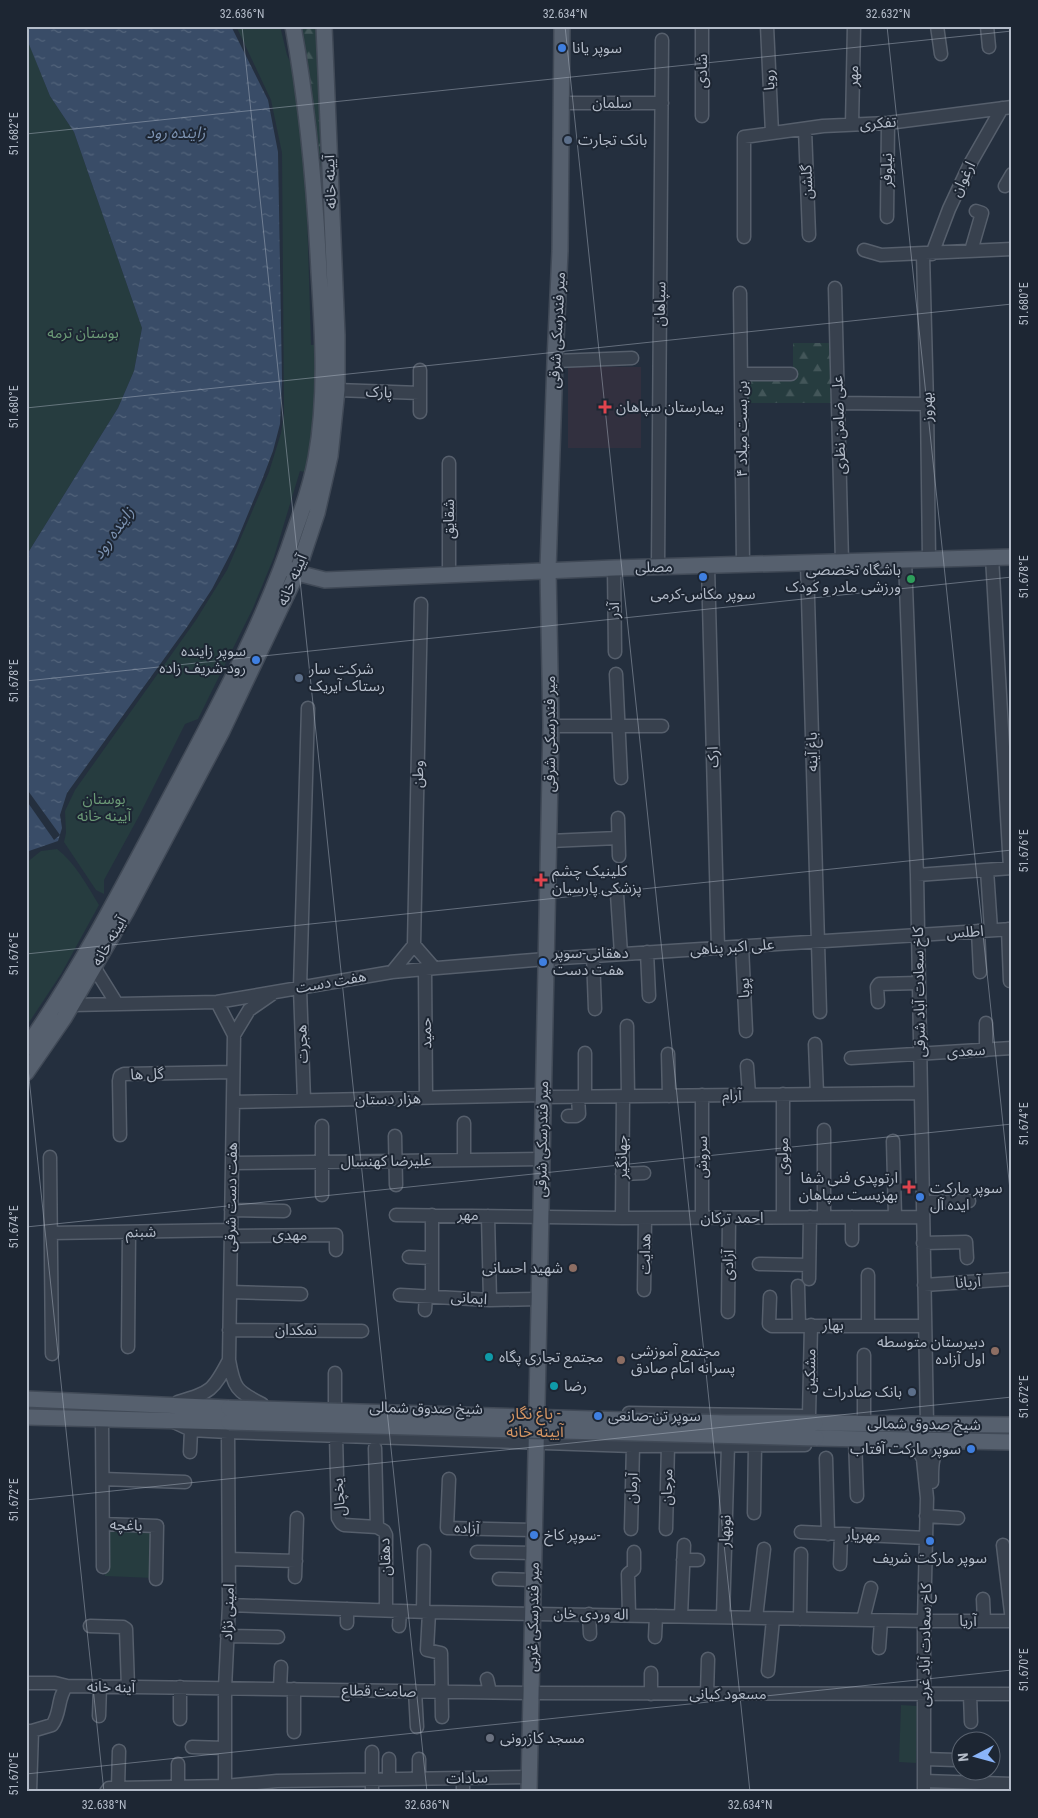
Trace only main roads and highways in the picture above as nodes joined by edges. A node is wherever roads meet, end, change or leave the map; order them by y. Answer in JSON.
{"nodes":[{"id":1,"x":293,"y":26,"type":"edge"},
{"id":2,"x":324,"y":26,"type":"edge"},
{"id":3,"x":562,"y":26,"type":"edge"},
{"id":4,"x":326,"y":258,"type":"junction"},
{"id":5,"x":1012,"y":556,"type":"edge"},
{"id":6,"x":283,"y":567,"type":"junction"},
{"id":7,"x":548,"y":570,"type":"junction"},
{"id":8,"x":297,"y":573,"type":"junction"},
{"id":9,"x":26,"y":1048,"type":"edge"},
{"id":10,"x":26,"y":1073,"type":"edge"},
{"id":11,"x":26,"y":1399,"type":"edge"},
{"id":12,"x":26,"y":1417,"type":"edge"},
{"id":13,"x":229,"y":1421,"type":"junction"},
{"id":14,"x":1012,"y":1425,"type":"edge"},
{"id":15,"x":813,"y":1426,"type":"junction"},
{"id":16,"x":1012,"y":1442,"type":"edge"},
{"id":17,"x":536,"y":1443,"type":"joint"},
{"id":18,"x":529,"y":1784,"type":"edge"}],
"edges":[{"from":1,"to":4,"type":"main road","name":"آیینه خانه"},
{"from":2,"to":4,"type":"main road","name":"آیینه خانه"},
{"from":3,"to":7,"type":"main road","name":"میر فندرسکی شرقی"},
{"from":4,"to":6,"type":"main road","name":"آیینه خانه"},
{"from":4,"to":8,"type":"main road","name":"آیینه خانه"},
{"from":5,"to":7,"type":"main road","name":"مصلی"},
{"from":6,"to":8,"type":"main road","name":"مصلی"},
{"from":6,"to":9,"type":"main road","name":"آیینه خانه"},
{"from":7,"to":8,"type":"main road","name":"مصلی"},
{"from":7,"to":17,"type":"main road","name":"میر فندرسکی شرقی"},
{"from":8,"to":10,"type":"main road","name":"آیینه خانه"},
{"from":11,"to":13,"type":"main road","name":"شیخ صدوق شمالی"},
{"from":12,"to":13,"type":"main road","name":"شیخ صدوق شمالی"},
{"from":13,"to":15,"type":"main road","name":"شیخ صدوق شمالی","bridge":true},
{"from":14,"to":15,"type":"main road","name":"شیخ صدوق شمالی"},
{"from":15,"to":16,"type":"main road","name":"شیخ صدوق شمالی"},
{"from":17,"to":18,"type":"main road","name":"میر فندرسکی غربی"}]}
